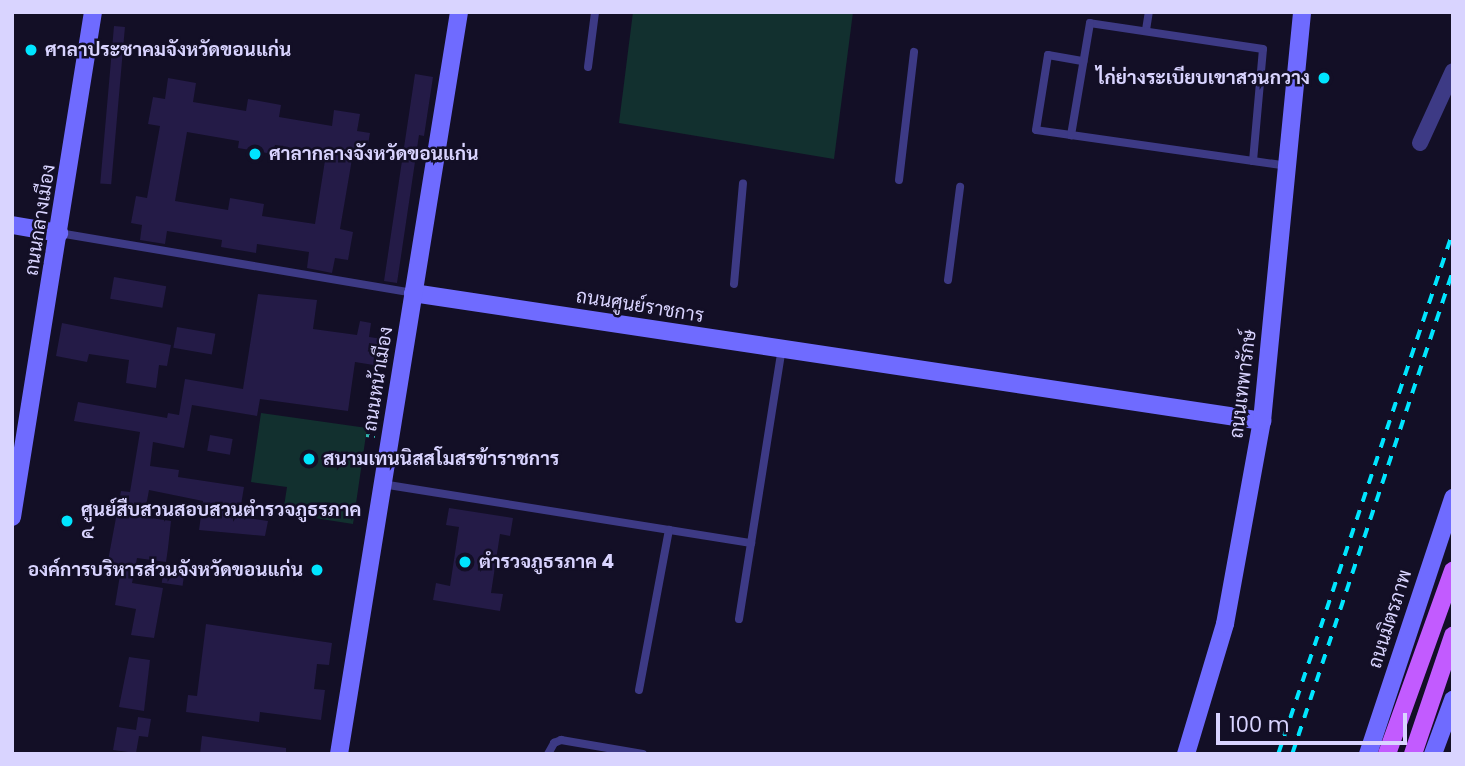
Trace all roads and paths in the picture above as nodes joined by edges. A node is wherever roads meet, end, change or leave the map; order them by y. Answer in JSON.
{"nodes":[{"id":1,"x":93,"y":12,"type":"edge"},
{"id":2,"x":459,"y":12,"type":"edge"},
{"id":3,"x":595,"y":12,"type":"edge"},
{"id":4,"x":1149,"y":12,"type":"edge"},
{"id":5,"x":1302,"y":12,"type":"edge"},
{"id":6,"x":1146,"y":30,"type":"junction"},
{"id":7,"x":914,"y":52,"type":"dead end"},
{"id":8,"x":1083,"y":61,"type":"junction"},
{"id":9,"x":588,"y":67,"type":"dead end"},
{"id":10,"x":1453,"y":71,"type":"edge"},
{"id":11,"x":1071,"y":135,"type":"junction"},
{"id":12,"x":1420,"y":143,"type":"dead end"},
{"id":13,"x":1253,"y":162,"type":"junction"},
{"id":14,"x":1287,"y":166,"type":"junction"},
{"id":15,"x":899,"y":180,"type":"dead end"},
{"id":16,"x":743,"y":183,"type":"dead end"},
{"id":17,"x":960,"y":187,"type":"dead end"},
{"id":18,"x":12,"y":225,"type":"edge"},
{"id":19,"x":59,"y":233,"type":"junction"},
{"id":20,"x":948,"y":280,"type":"dead end"},
{"id":21,"x":734,"y":284,"type":"dead end"},
{"id":22,"x":413,"y":293,"type":"junction"},
{"id":23,"x":782,"y":348,"type":"junction"},
{"id":24,"x":1262,"y":421,"type":"junction"},
{"id":25,"x":382,"y":484,"type":"junction"},
{"id":26,"x":1453,"y":498,"type":"edge"},
{"id":27,"x":12,"y":517,"type":"edge"},
{"id":28,"x":669,"y":530,"type":"junction"},
{"id":29,"x":751,"y":543,"type":"junction"},
{"id":30,"x":1453,"y":571,"type":"edge"},
{"id":31,"x":739,"y":619,"type":"dead end"},
{"id":32,"x":1453,"y":636,"type":"edge"},
{"id":33,"x":639,"y":690,"type":"dead end"},
{"id":34,"x":1453,"y":700,"type":"edge"},
{"id":35,"x":1453,"y":729,"type":"edge"},
{"id":36,"x":339,"y":754,"type":"edge"},
{"id":37,"x":548,"y":754,"type":"edge"},
{"id":38,"x":643,"y":754,"type":"edge"},
{"id":39,"x":1186,"y":754,"type":"edge"},
{"id":40,"x":1368,"y":754,"type":"edge"},
{"id":41,"x":1387,"y":754,"type":"edge"},
{"id":42,"x":1413,"y":754,"type":"edge"},
{"id":43,"x":1433,"y":754,"type":"edge"},
{"id":44,"x":1445,"y":754,"type":"edge"}],
"edges":[{"from":1,"to":19,"type":"street","name":"ถนนกลางเมือง"},
{"from":2,"to":22,"type":"street","name":"ถนนหน้าเมือง"},
{"from":3,"to":9,"type":"lane"},
{"from":4,"to":6,"type":"lane"},
{"from":5,"to":14,"type":"street","name":"ถนนเทพารักษ์"},
{"from":6,"to":8,"type":"lane"},
{"from":6,"to":13,"type":"lane"},
{"from":7,"to":15,"type":"lane"},
{"from":8,"to":11,"type":"lane"},
{"from":8,"to":11,"type":"lane"},
{"from":10,"to":12,"type":"street"},
{"from":11,"to":13,"type":"lane"},
{"from":13,"to":14,"type":"lane"},
{"from":14,"to":24,"type":"street","name":"ถนนเทพารักษ์"},
{"from":16,"to":21,"type":"lane"},
{"from":17,"to":20,"type":"lane"},
{"from":18,"to":19,"type":"street","name":"ถนนศูนย์ราชการ"},
{"from":19,"to":22,"type":"lane","name":"ถนนศูนย์ราชการ"},
{"from":19,"to":27,"type":"street","name":"ถนนกลางเมือง"},
{"from":22,"to":23,"type":"street","name":"ถนนศูนย์ราชการ"},
{"from":22,"to":25,"type":"street","name":"ถนนหน้าเมือง"},
{"from":23,"to":24,"type":"street","name":"ถนนศูนย์ราชการ"},
{"from":23,"to":29,"type":"lane"},
{"from":24,"to":39,"type":"street","name":"ถนนเทพารักษ์"},
{"from":25,"to":28,"type":"lane"},
{"from":25,"to":36,"type":"street","name":"ถนนหน้าเมือง"},
{"from":26,"to":40,"type":"street","name":"ถนนมิตรภาพ"},
{"from":28,"to":29,"type":"lane"},
{"from":28,"to":33,"type":"lane"},
{"from":29,"to":31,"type":"lane"},
{"from":30,"to":41,"type":"main road"},
{"from":32,"to":42,"type":"main road"},
{"from":34,"to":43,"type":"street"},
{"from":35,"to":44,"type":"street"},
{"from":37,"to":38,"type":"lane"}]}
